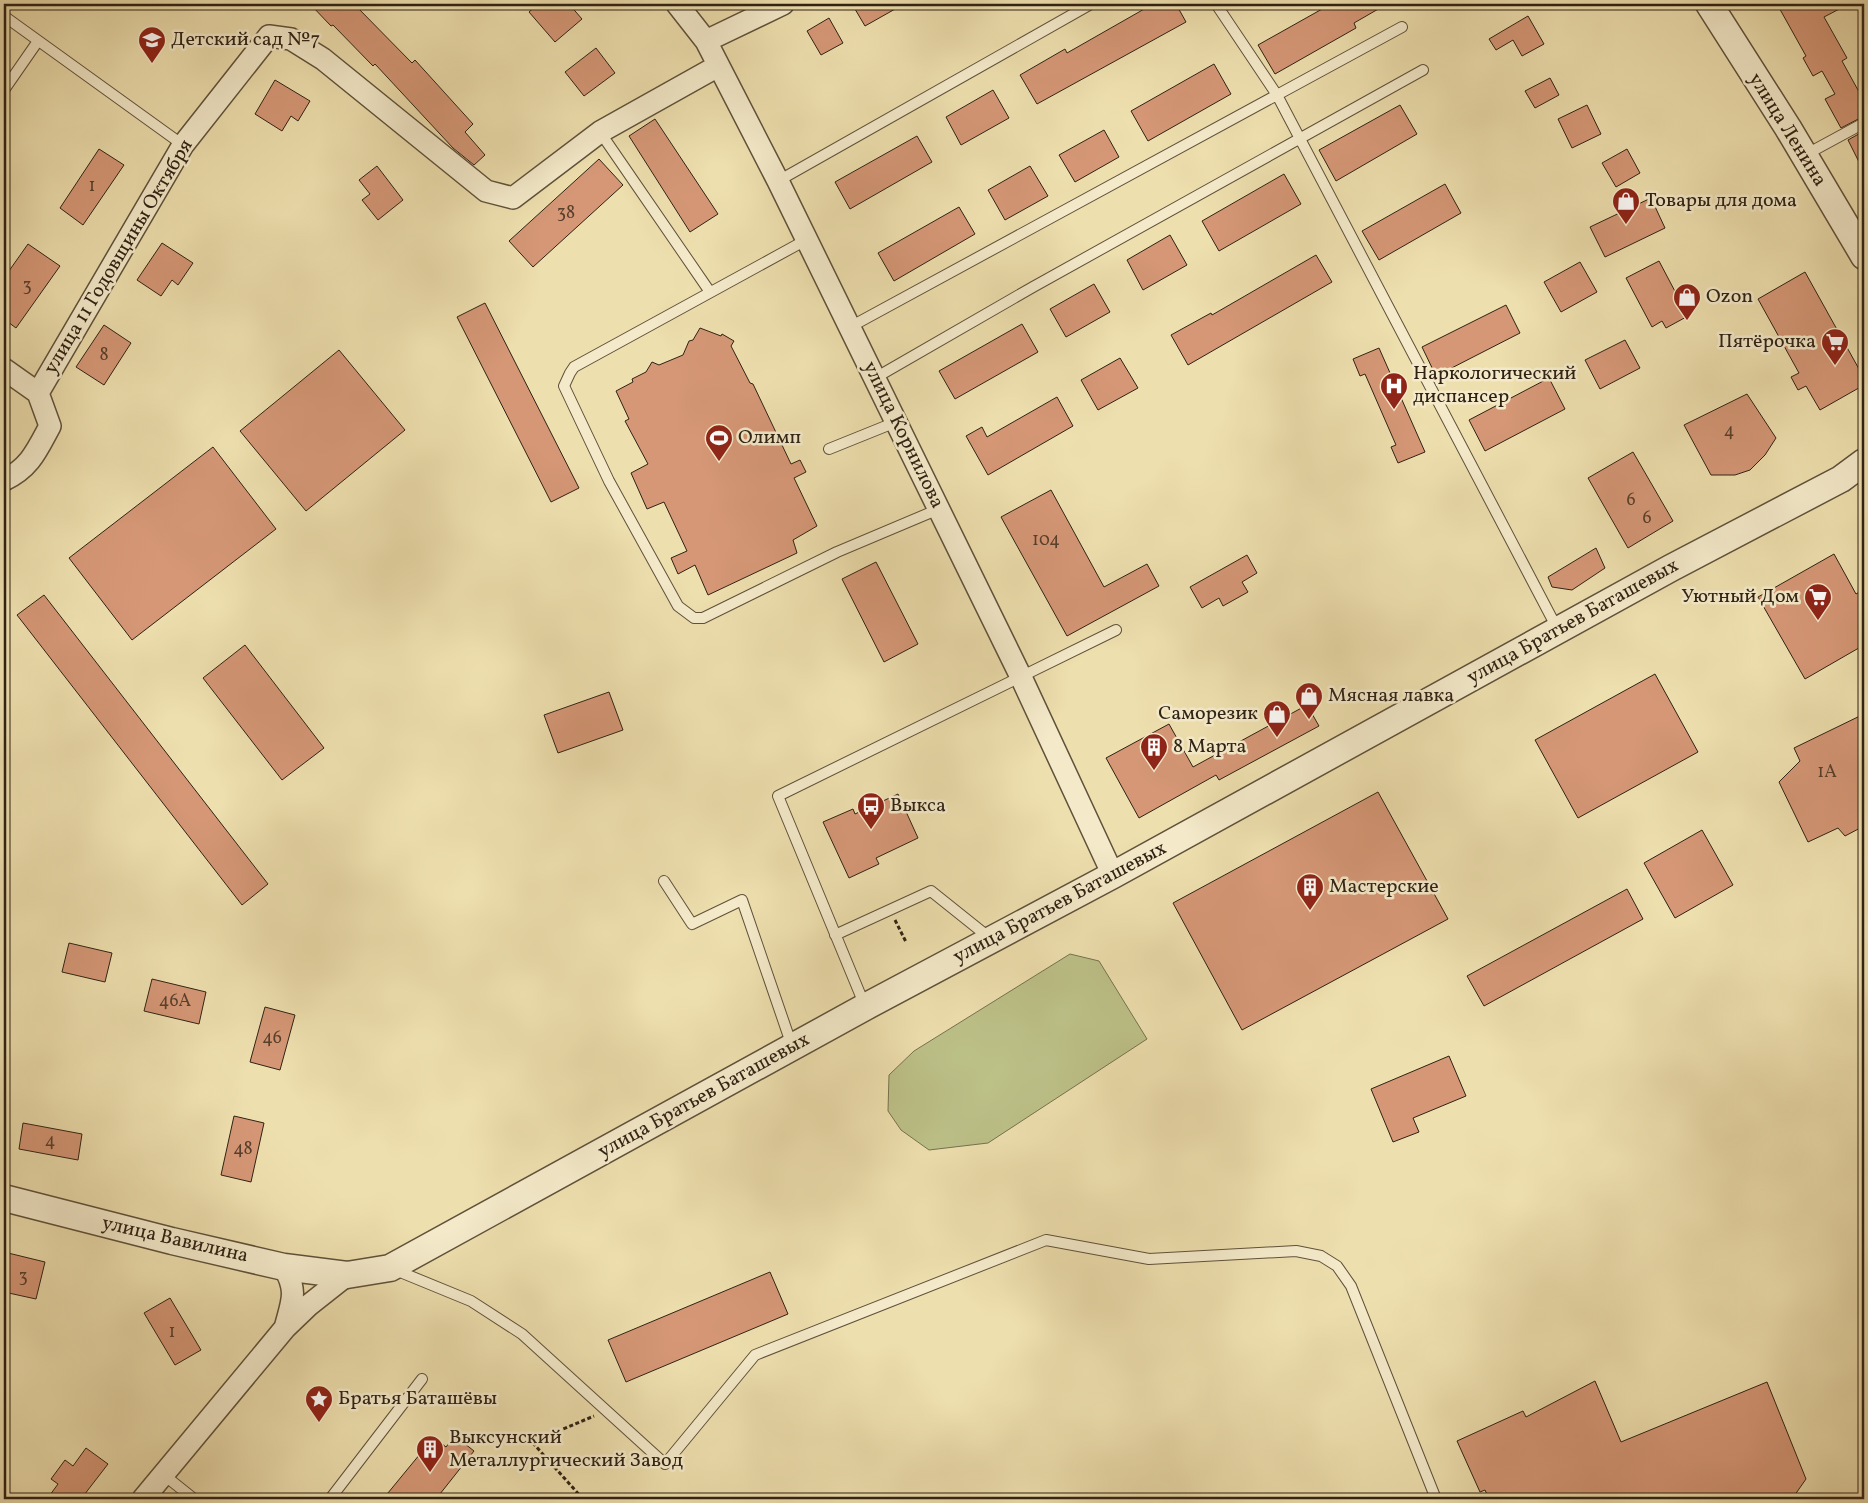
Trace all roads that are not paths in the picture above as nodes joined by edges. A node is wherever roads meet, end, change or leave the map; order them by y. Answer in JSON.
{"nodes":[{"id":1,"x":677,"y":4,"type":"edge"},
{"id":2,"x":782,"y":4,"type":"edge"},
{"id":3,"x":1091,"y":4,"type":"edge"},
{"id":4,"x":1216,"y":4,"type":"edge"},
{"id":5,"x":1709,"y":4,"type":"edge"},
{"id":6,"x":4,"y":16,"type":"edge"},
{"id":7,"x":1402,"y":27,"type":"dead end"},
{"id":8,"x":38,"y":41,"type":"junction"},
{"id":9,"x":706,"y":41,"type":"junction"},
{"id":10,"x":718,"y":66,"type":"junction"},
{"id":11,"x":1422,"y":70,"type":"dead end"},
{"id":12,"x":4,"y":90,"type":"edge"},
{"id":13,"x":1277,"y":95,"type":"junction"},
{"id":14,"x":1864,"y":123,"type":"edge"},
{"id":15,"x":600,"y":132,"type":"junction"},
{"id":16,"x":1300,"y":138,"type":"junction"},
{"id":17,"x":183,"y":145,"type":"junction"},
{"id":18,"x":1804,"y":156,"type":"junction"},
{"id":19,"x":778,"y":181,"type":"junction"},
{"id":20,"x":806,"y":240,"type":"junction"},
{"id":21,"x":1864,"y":256,"type":"edge"},
{"id":22,"x":710,"y":292,"type":"junction"},
{"id":23,"x":850,"y":326,"type":"junction"},
{"id":24,"x":4,"y":369,"type":"edge"},
{"id":25,"x":875,"y":378,"type":"junction"},
{"id":26,"x":38,"y":393,"type":"junction"},
{"id":27,"x":896,"y":422,"type":"junction"},
{"id":28,"x":829,"y":449,"type":"dead end"},
{"id":29,"x":1864,"y":462,"type":"edge"},
{"id":30,"x":1852,"y":478,"type":"edge"},
{"id":31,"x":4,"y":480,"type":"edge"},
{"id":32,"x":939,"y":509,"type":"junction"},
{"id":33,"x":1116,"y":630,"type":"dead end"},
{"id":34,"x":1558,"y":631,"type":"junction"},
{"id":35,"x":1020,"y":677,"type":"junction"},
{"id":36,"x":1113,"y":875,"type":"junction"},
{"id":37,"x":664,"y":881,"type":"dead end"},
{"id":38,"x":835,"y":935,"type":"junction"},
{"id":39,"x":992,"y":940,"type":"junction"},
{"id":40,"x":865,"y":1007,"type":"junction"},
{"id":41,"x":793,"y":1047,"type":"junction"},
{"id":42,"x":4,"y":1198,"type":"edge"},
{"id":43,"x":284,"y":1267,"type":"junction"},
{"id":44,"x":390,"y":1268,"type":"junction"},
{"id":45,"x":348,"y":1274,"type":"junction"},
{"id":46,"x":285,"y":1328,"type":"junction"},
{"id":47,"x":422,"y":1379,"type":"dead end"},
{"id":48,"x":164,"y":1474,"type":"junction"},
{"id":49,"x":143,"y":1499,"type":"edge"},
{"id":50,"x":194,"y":1499,"type":"edge"},
{"id":51,"x":330,"y":1499,"type":"edge"},
{"id":52,"x":1436,"y":1499,"type":"edge"}],
"edges":[{"from":1,"to":9,"type":"street","name":"улица Корнилова"},
{"from":2,"to":9,"type":"street"},
{"from":3,"to":19,"type":"lane"},
{"from":4,"to":13,"type":"lane"},
{"from":5,"to":18,"type":"street","name":"улица Ленина"},
{"from":6,"to":8,"type":"lane"},
{"from":7,"to":13,"type":"lane"},
{"from":8,"to":12,"type":"lane"},
{"from":8,"to":17,"type":"lane"},
{"from":9,"to":10,"type":"street","name":"улица Корнилова"},
{"from":10,"to":15,"type":"street"},
{"from":10,"to":19,"type":"street","name":"улица Корнилова"},
{"from":11,"to":16,"type":"lane"},
{"from":13,"to":16,"type":"lane"},
{"from":13,"to":23,"type":"lane"},
{"from":14,"to":18,"type":"lane"},
{"from":15,"to":17,"type":"street","name":"улица 11 Годовщины Октября"},
{"from":15,"to":22,"type":"lane"},
{"from":16,"to":25,"type":"lane"},
{"from":16,"to":34,"type":"lane"},
{"from":17,"to":26,"type":"street","name":"улица 11 Годовщины Октября"},
{"from":18,"to":21,"type":"street","name":"улица Ленина"},
{"from":19,"to":20,"type":"street","name":"улица Корнилова"},
{"from":20,"to":22,"type":"lane"},
{"from":20,"to":23,"type":"street","name":"улица Корнилова"},
{"from":22,"to":32,"type":"lane"},
{"from":23,"to":25,"type":"street","name":"улица Корнилова"},
{"from":24,"to":26,"type":"street"},
{"from":25,"to":27,"type":"street","name":"улица Корнилова"},
{"from":26,"to":31,"type":"street","name":"улица 11 Годовщины Октября"},
{"from":27,"to":28,"type":"lane"},
{"from":27,"to":32,"type":"street","name":"улица Корнилова"},
{"from":29,"to":30,"type":"street","name":"улица Братьев Баташевых"},
{"from":30,"to":34,"type":"street","name":"улица Братьев Баташевых"},
{"from":32,"to":35,"type":"street","name":"улица Корнилова"},
{"from":33,"to":35,"type":"lane"},
{"from":34,"to":36,"type":"street","name":"улица Братьев Баташевых"},
{"from":35,"to":36,"type":"street","name":"улица Корнилова"},
{"from":35,"to":38,"type":"lane"},
{"from":36,"to":39,"type":"street","name":"улица Братьев Баташевых"},
{"from":37,"to":41,"type":"lane"},
{"from":38,"to":39,"type":"lane"},
{"from":38,"to":40,"type":"lane"},
{"from":39,"to":40,"type":"street","name":"улица Братьев Баташевых"},
{"from":40,"to":41,"type":"street","name":"улица Братьев Баташевых"},
{"from":41,"to":44,"type":"street","name":"улица Братьев Баташевых"},
{"from":42,"to":43,"type":"street","name":"улица Вавилина"},
{"from":43,"to":45,"type":"street","name":"улица Вавилина"},
{"from":43,"to":46,"type":"street"},
{"from":44,"to":45,"type":"street","name":"улица Братьев Баташевых"},
{"from":44,"to":52,"type":"lane"},
{"from":45,"to":46,"type":"street"},
{"from":46,"to":48,"type":"street"},
{"from":47,"to":51,"type":"lane"},
{"from":48,"to":49,"type":"street"},
{"from":48,"to":50,"type":"lane"}]}
